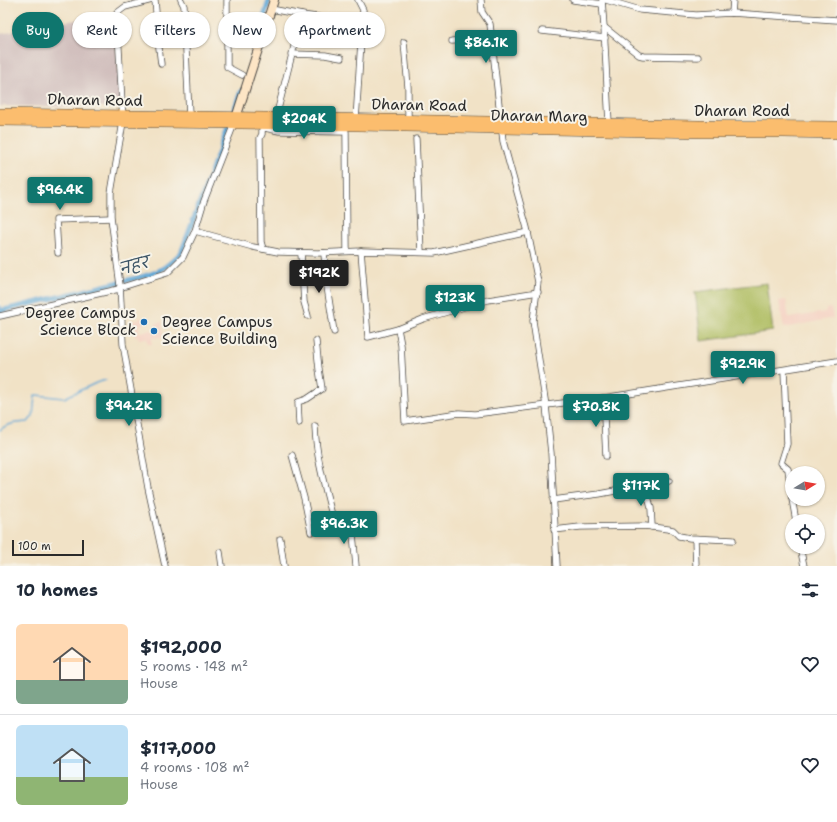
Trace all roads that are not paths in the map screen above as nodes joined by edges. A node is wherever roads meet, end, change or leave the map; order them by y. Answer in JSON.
{"nodes":[{"id":1,"x":124,"y":0,"type":"edge"},
{"id":2,"x":151,"y":0,"type":"edge"},
{"id":3,"x":181,"y":0,"type":"edge"},
{"id":4,"x":227,"y":0,"type":"edge"},
{"id":5,"x":274,"y":0,"type":"edge"},
{"id":6,"x":358,"y":0,"type":"edge"},
{"id":7,"x":481,"y":0,"type":"edge"},
{"id":8,"x":573,"y":0,"type":"edge"},
{"id":9,"x":733,"y":0,"type":"edge"},
{"id":10,"x":603,"y":1,"type":"edge"},
{"id":11,"x":125,"y":7,"type":"junction"},
{"id":12,"x":271,"y":9,"type":"junction"},
{"id":13,"x":286,"y":12,"type":"edge"},
{"id":14,"x":363,"y":12,"type":"edge"},
{"id":15,"x":732,"y":13,"type":"junction"},
{"id":16,"x":837,"y":20,"type":"edge"},
{"id":17,"x":604,"y":27,"type":"junction"},
{"id":18,"x":542,"y":32,"type":"dead end"},
{"id":19,"x":605,"y":38,"type":"junction"},
{"id":20,"x":492,"y":39,"type":"junction"},
{"id":21,"x":452,"y":41,"type":"dead end"},
{"id":22,"x":404,"y":42,"type":"dead end"},
{"id":23,"x":293,"y":48,"type":"edge"},
{"id":24,"x":361,"y":48,"type":"edge"},
{"id":25,"x":291,"y":54,"type":"junction"},
{"id":26,"x":698,"y":57,"type":"dead end"},
{"id":27,"x":341,"y":58,"type":"dead end"},
{"id":28,"x":161,"y":64,"type":"dead end"},
{"id":29,"x":242,"y":75,"type":"dead end"},
{"id":30,"x":0,"y":113,"type":"edge"},
{"id":31,"x":189,"y":115,"type":"junction"},
{"id":32,"x":276,"y":117,"type":"junction"},
{"id":33,"x":123,"y":118,"type":"junction"},
{"id":34,"x":408,"y":119,"type":"junction"},
{"id":35,"x":236,"y":120,"type":"junction"},
{"id":36,"x":0,"y":121,"type":"edge"},
{"id":37,"x":356,"y":122,"type":"junction"},
{"id":38,"x":609,"y":123,"type":"junction"},
{"id":39,"x":502,"y":125,"type":"junction"},
{"id":40,"x":837,"y":126,"type":"edge"},
{"id":41,"x":626,"y":127,"type":"junction"},
{"id":42,"x":837,"y":134,"type":"edge"},
{"id":43,"x":416,"y":139,"type":"dead end"},
{"id":44,"x":111,"y":218,"type":"junction"},
{"id":45,"x":195,"y":231,"type":"junction"},
{"id":46,"x":528,"y":232,"type":"junction"},
{"id":47,"x":263,"y":249,"type":"junction"},
{"id":48,"x":361,"y":251,"type":"junction"},
{"id":49,"x":347,"y":252,"type":"junction"},
{"id":50,"x":421,"y":252,"type":"junction"},
{"id":51,"x":58,"y":253,"type":"dead end"},
{"id":52,"x":301,"y":253,"type":"junction"},
{"id":53,"x":324,"y":253,"type":"junction"},
{"id":54,"x":119,"y":285,"type":"junction"},
{"id":55,"x":538,"y":292,"type":"junction"},
{"id":56,"x":0,"y":316,"type":"edge"},
{"id":57,"x":308,"y":316,"type":"dead end"},
{"id":58,"x":398,"y":329,"type":"junction"},
{"id":59,"x":334,"y":332,"type":"dead end"},
{"id":60,"x":316,"y":341,"type":"dead end"},
{"id":61,"x":837,"y":361,"type":"edge"},
{"id":62,"x":784,"y":370,"type":"junction"},
{"id":63,"x":603,"y":398,"type":"junction"},
{"id":64,"x":546,"y":406,"type":"junction"},
{"id":65,"x":299,"y":423,"type":"dead end"},
{"id":66,"x":315,"y":426,"type":"dead end"},
{"id":67,"x":292,"y":455,"type":"dead end"},
{"id":68,"x":606,"y":456,"type":"dead end"},
{"id":69,"x":785,"y":466,"type":"edge"},
{"id":70,"x":669,"y":481,"type":"dead end"},
{"id":71,"x":645,"y":485,"type":"junction"},
{"id":72,"x":553,"y":500,"type":"junction"},
{"id":73,"x":352,"y":523,"type":"dead end"},
{"id":74,"x":335,"y":527,"type":"dead end"},
{"id":75,"x":652,"y":527,"type":"junction"},
{"id":76,"x":554,"y":530,"type":"junction"},
{"id":77,"x":311,"y":532,"type":"dead end"},
{"id":78,"x":280,"y":539,"type":"dead end"},
{"id":79,"x":695,"y":539,"type":"junction"},
{"id":80,"x":733,"y":540,"type":"dead end"},
{"id":81,"x":220,"y":552,"type":"dead end"},
{"id":82,"x":801,"y":554,"type":"edge"},
{"id":83,"x":165,"y":566,"type":"edge"},
{"id":84,"x":222,"y":566,"type":"edge"},
{"id":85,"x":284,"y":566,"type":"edge"},
{"id":86,"x":356,"y":566,"type":"edge"},
{"id":87,"x":557,"y":566,"type":"edge"},
{"id":88,"x":696,"y":566,"type":"edge"},
{"id":89,"x":804,"y":566,"type":"edge"}],
"edges":[{"from":1,"to":11,"type":"street"},
{"from":2,"to":11,"type":"street"},
{"from":2,"to":28,"type":"street"},
{"from":3,"to":31,"type":"street"},
{"from":4,"to":29,"type":"street"},
{"from":5,"to":12,"type":"street"},
{"from":6,"to":14,"type":"street"},
{"from":7,"to":20,"type":"street"},
{"from":8,"to":10,"type":"street"},
{"from":9,"to":15,"type":"street"},
{"from":10,"to":15,"type":"street"},
{"from":10,"to":17,"type":"street"},
{"from":11,"to":33,"type":"street"},
{"from":12,"to":13,"type":"street"},
{"from":12,"to":35,"type":"street"},
{"from":15,"to":16,"type":"street"},
{"from":17,"to":19,"type":"street"},
{"from":17,"to":26,"type":"street"},
{"from":18,"to":19,"type":"street"},
{"from":19,"to":38,"type":"street"},
{"from":20,"to":21,"type":"street"},
{"from":20,"to":39,"type":"street"},
{"from":22,"to":34,"type":"street"},
{"from":23,"to":25,"type":"street"},
{"from":24,"to":37,"type":"street"},
{"from":25,"to":27,"type":"street"},
{"from":25,"to":32,"type":"street"},
{"from":30,"to":33,"type":"main road","name":"Dharan Road"},
{"from":31,"to":33,"type":"main road","name":"Dharan Road"},
{"from":31,"to":35,"type":"main road","name":"Dharan Road"},
{"from":32,"to":35,"type":"main road","name":"Dharan Road"},
{"from":32,"to":37,"type":"main road","name":"Dharan Road"},
{"from":33,"to":35,"type":"main road","name":"Dharan Marg"},
{"from":33,"to":36,"type":"main road","name":"Dharan Marg"},
{"from":33,"to":44,"type":"street"},
{"from":34,"to":37,"type":"main road","name":"Dharan Road"},
{"from":34,"to":39,"type":"main road","name":"Dharan Road"},
{"from":35,"to":37,"type":"main road","name":"Dharan Marg"},
{"from":35,"to":45,"type":"street"},
{"from":37,"to":39,"type":"main road","name":"Dharan Marg"},
{"from":38,"to":39,"type":"main road","name":"Dharan Road"},
{"from":38,"to":41,"type":"main road","name":"Dharan Road"},
{"from":39,"to":41,"type":"main road","name":"Dharan Marg"},
{"from":39,"to":46,"type":"street"},
{"from":40,"to":41,"type":"main road","name":"Dharan Road"},
{"from":41,"to":42,"type":"main road","name":"Dharan Marg"},
{"from":43,"to":50,"type":"street"},
{"from":44,"to":51,"type":"street"},
{"from":44,"to":54,"type":"street"},
{"from":45,"to":47,"type":"street"},
{"from":45,"to":54,"type":"street"},
{"from":46,"to":50,"type":"street"},
{"from":46,"to":55,"type":"street"},
{"from":47,"to":49,"type":"street"},
{"from":47,"to":52,"type":"street"},
{"from":48,"to":49,"type":"street"},
{"from":48,"to":50,"type":"street"},
{"from":48,"to":58,"type":"street"},
{"from":49,"to":53,"type":"street"},
{"from":52,"to":53,"type":"street"},
{"from":52,"to":57,"type":"street"},
{"from":53,"to":59,"type":"street"},
{"from":54,"to":56,"type":"street"},
{"from":54,"to":83,"type":"street"},
{"from":55,"to":58,"type":"street"},
{"from":55,"to":64,"type":"street"},
{"from":58,"to":64,"type":"street"},
{"from":60,"to":65,"type":"street"},
{"from":61,"to":62,"type":"street"},
{"from":62,"to":63,"type":"street"},
{"from":62,"to":69,"type":"street"},
{"from":63,"to":64,"type":"street"},
{"from":63,"to":68,"type":"street"},
{"from":64,"to":72,"type":"street"},
{"from":66,"to":74,"type":"street"},
{"from":67,"to":77,"type":"street"},
{"from":70,"to":71,"type":"street"},
{"from":71,"to":72,"type":"street"},
{"from":71,"to":75,"type":"street"},
{"from":72,"to":76,"type":"street"},
{"from":73,"to":86,"type":"street"},
{"from":75,"to":76,"type":"street"},
{"from":75,"to":79,"type":"street"},
{"from":76,"to":87,"type":"street"},
{"from":78,"to":85,"type":"street"},
{"from":79,"to":80,"type":"street"},
{"from":79,"to":88,"type":"street"},
{"from":81,"to":84,"type":"street"},
{"from":82,"to":89,"type":"street"}]}
